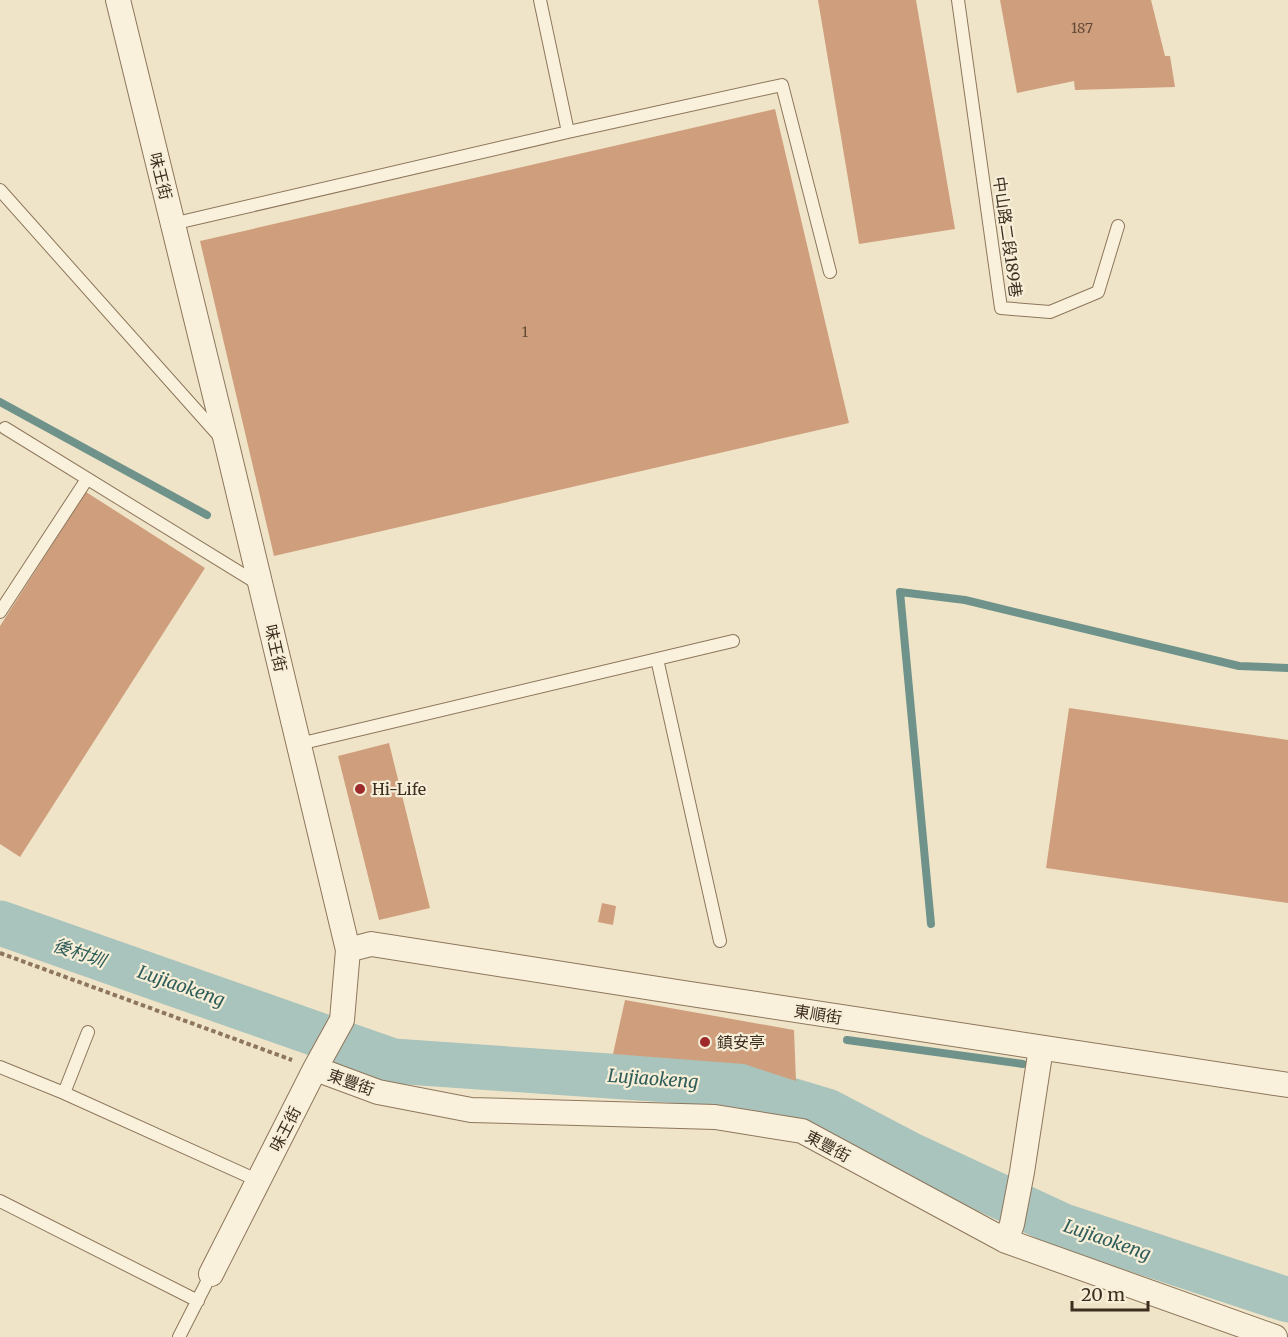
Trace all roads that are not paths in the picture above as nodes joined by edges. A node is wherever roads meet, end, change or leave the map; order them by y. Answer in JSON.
{"nodes":[{"id":1,"x":118,"y":0,"type":"edge"},
{"id":2,"x":540,"y":0,"type":"edge"},
{"id":3,"x":958,"y":0,"type":"edge"},
{"id":4,"x":568,"y":132,"type":"junction"},
{"id":5,"x":0,"y":190,"type":"edge"},
{"id":6,"x":172,"y":224,"type":"junction"},
{"id":7,"x":1118,"y":226,"type":"dead end"},
{"id":8,"x":830,"y":272,"type":"dead end"},
{"id":9,"x":5,"y":428,"type":"dead end"},
{"id":10,"x":227,"y":445,"type":"junction"},
{"id":11,"x":87,"y":479,"type":"junction"},
{"id":12,"x":261,"y":586,"type":"junction"},
{"id":13,"x":0,"y":612,"type":"edge"},
{"id":14,"x":733,"y":640,"type":"dead end"},
{"id":15,"x":657,"y":659,"type":"junction"},
{"id":16,"x":299,"y":744,"type":"junction"},
{"id":17,"x":720,"y":941,"type":"dead end"},
{"id":18,"x":348,"y":950,"type":"junction"},
{"id":19,"x":88,"y":1032,"type":"dead end"},
{"id":20,"x":1041,"y":1048,"type":"junction"},
{"id":21,"x":0,"y":1067,"type":"edge"},
{"id":22,"x":316,"y":1068,"type":"junction"},
{"id":23,"x":1288,"y":1085,"type":"edge"},
{"id":24,"x":64,"y":1093,"type":"junction"},
{"id":25,"x":259,"y":1181,"type":"junction"},
{"id":26,"x":0,"y":1201,"type":"edge"},
{"id":27,"x":1009,"y":1233,"type":"junction"},
{"id":28,"x":211,"y":1274,"type":"joint"},
{"id":29,"x":198,"y":1300,"type":"junction"},
{"id":30,"x":179,"y":1337,"type":"edge"},
{"id":31,"x":1275,"y":1337,"type":"edge"}],
"edges":[{"from":1,"to":6,"type":"street","name":"味王街"},
{"from":2,"to":4,"type":"lane"},
{"from":3,"to":7,"type":"lane","name":"中山路二段189巷"},
{"from":4,"to":6,"type":"lane"},
{"from":4,"to":8,"type":"lane"},
{"from":5,"to":10,"type":"lane"},
{"from":6,"to":10,"type":"street","name":"味王街"},
{"from":9,"to":11,"type":"lane"},
{"from":10,"to":12,"type":"street","name":"味王街"},
{"from":11,"to":12,"type":"lane"},
{"from":11,"to":13,"type":"lane"},
{"from":12,"to":16,"type":"street","name":"味王街"},
{"from":14,"to":15,"type":"lane"},
{"from":15,"to":16,"type":"lane"},
{"from":15,"to":17,"type":"lane"},
{"from":16,"to":18,"type":"street","name":"味王街"},
{"from":18,"to":20,"type":"street","name":"東順街"},
{"from":18,"to":22,"type":"street","name":"味王街"},
{"from":19,"to":24,"type":"lane"},
{"from":20,"to":23,"type":"street","name":"東順街"},
{"from":20,"to":27,"type":"street"},
{"from":21,"to":24,"type":"lane"},
{"from":22,"to":25,"type":"street","name":"味王街"},
{"from":22,"to":27,"type":"street","name":"東豐街"},
{"from":24,"to":25,"type":"lane"},
{"from":25,"to":28,"type":"street","name":"味王街"},
{"from":26,"to":29,"type":"lane"},
{"from":27,"to":31,"type":"street","name":"東豐街"},
{"from":28,"to":29,"type":"lane"},
{"from":29,"to":30,"type":"lane"}]}
